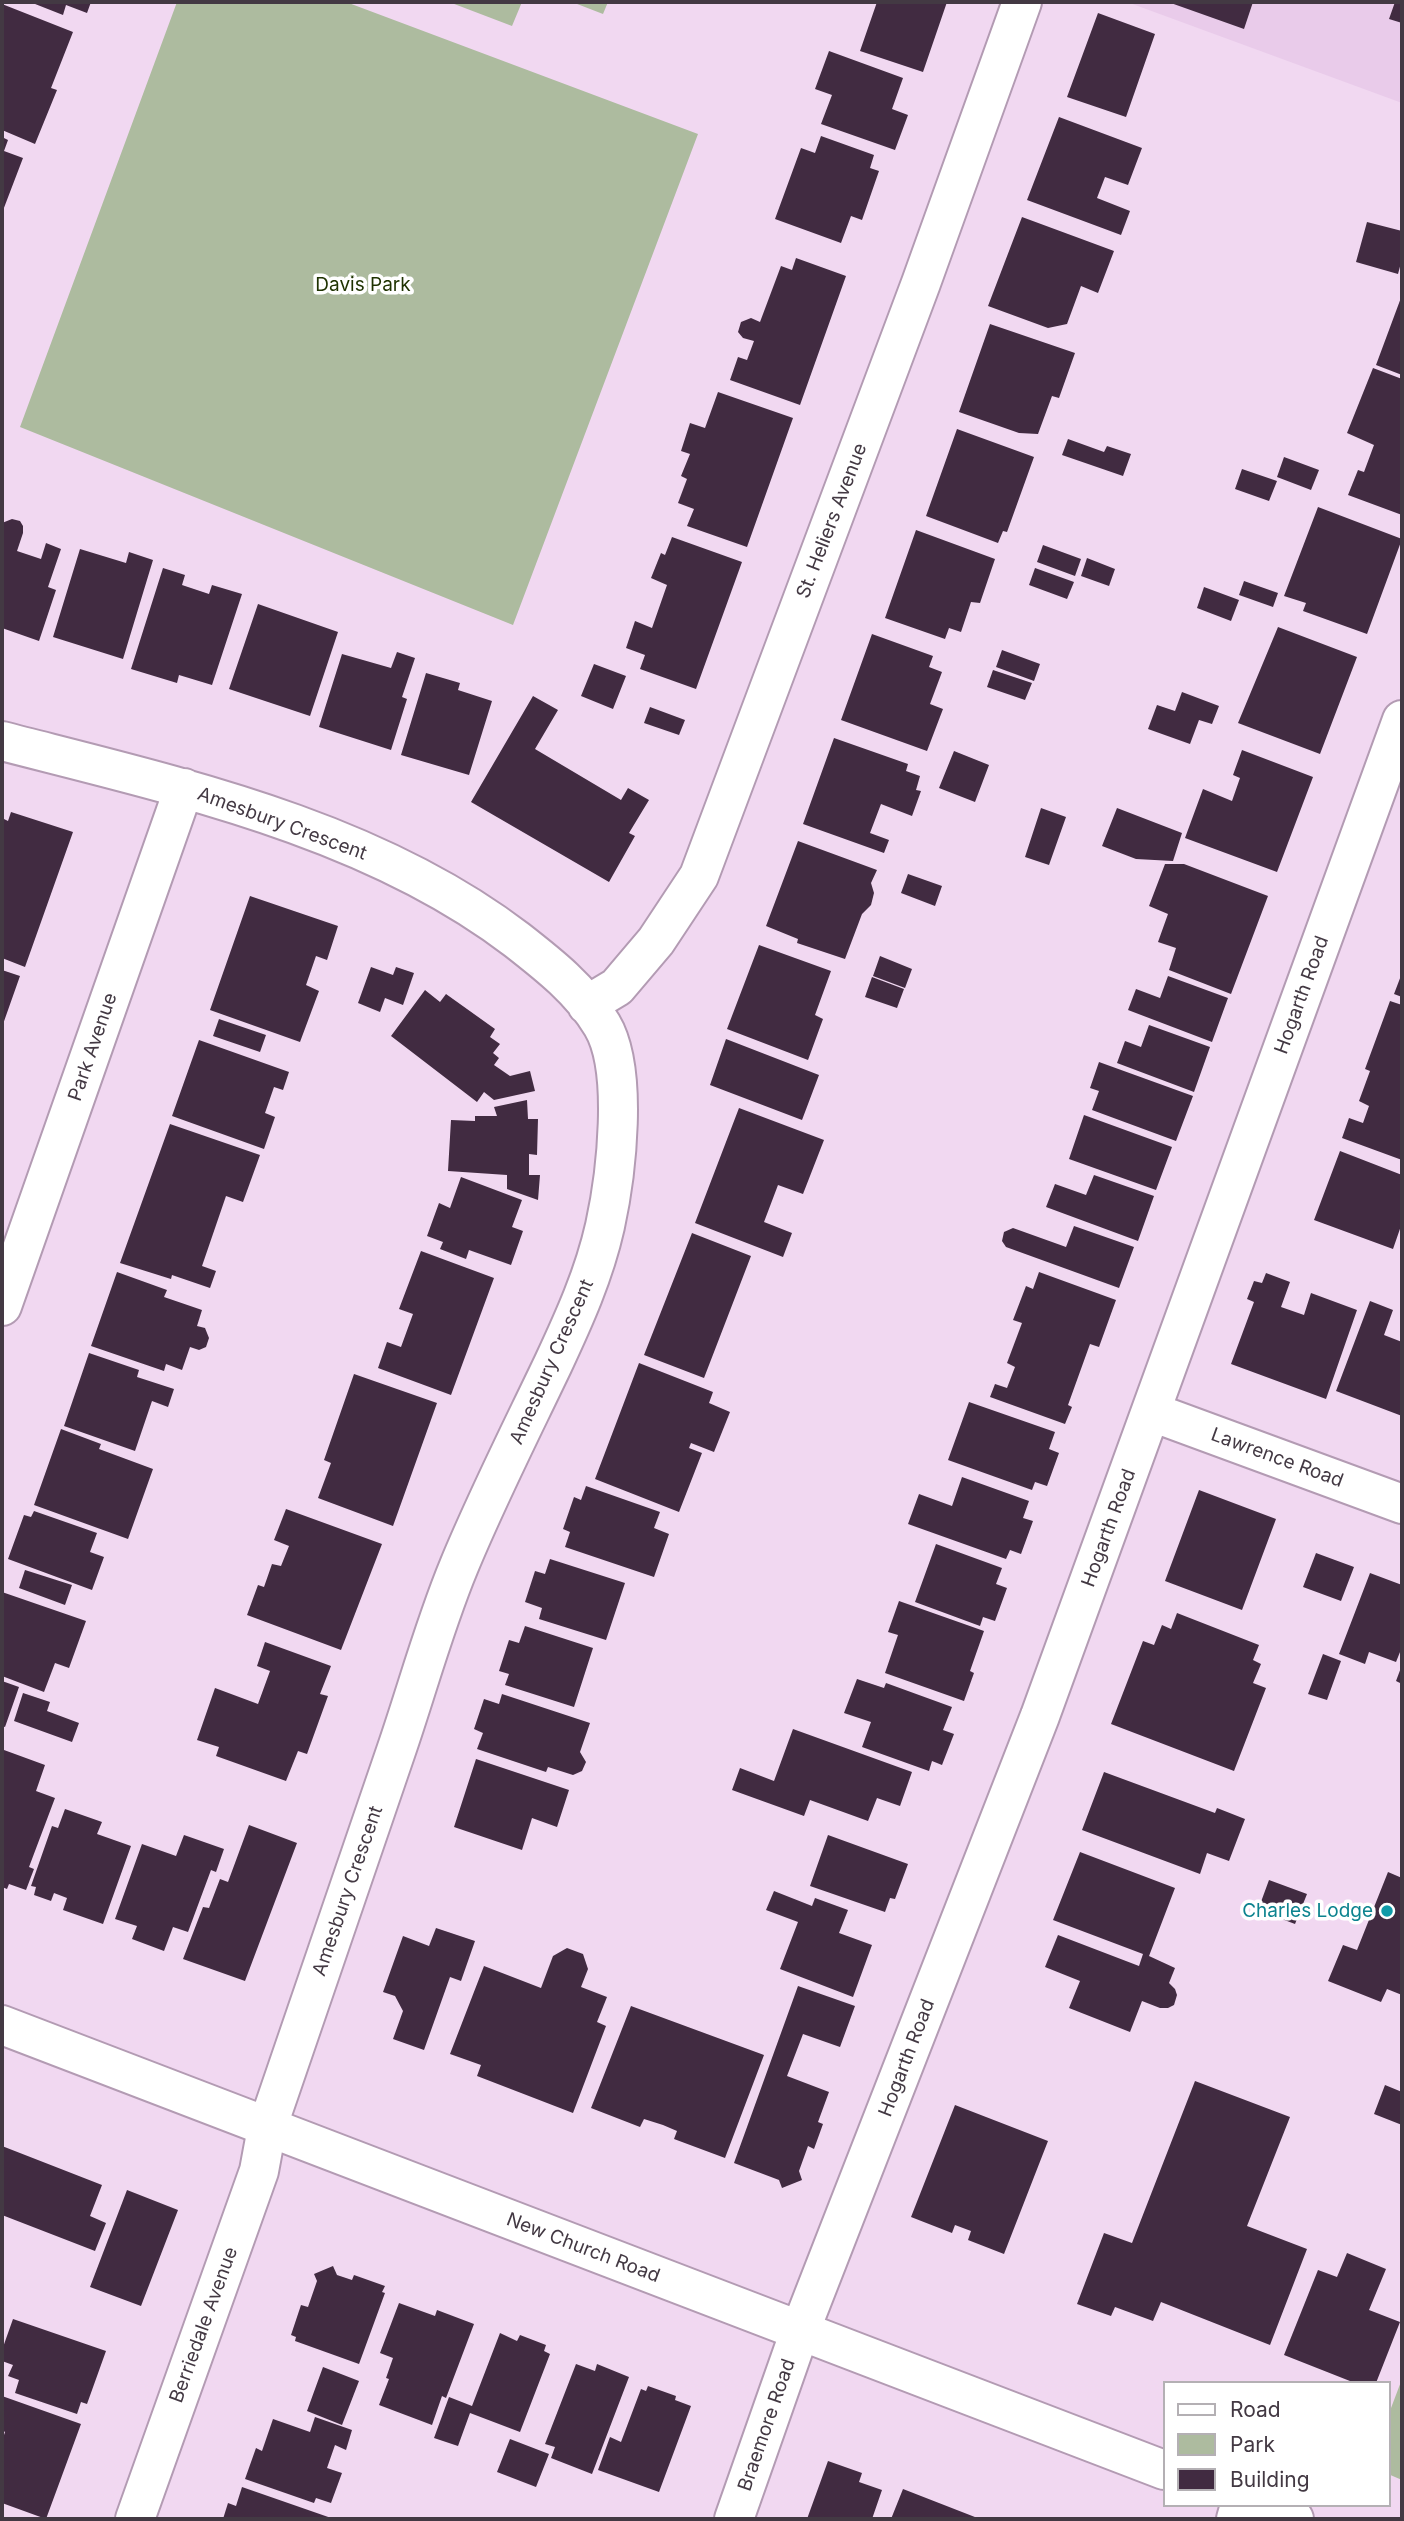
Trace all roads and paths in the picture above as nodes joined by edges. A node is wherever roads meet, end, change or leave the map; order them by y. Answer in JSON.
{"nodes":[{"id":1,"x":1022,"y":2,"type":"edge"},
{"id":2,"x":1402,"y":720,"type":"edge"},
{"id":3,"x":2,"y":740,"type":"edge"},
{"id":4,"x":184,"y":788,"type":"junction"},
{"id":5,"x":587,"y":1005,"type":"junction"},
{"id":6,"x":2,"y":1306,"type":"edge"},
{"id":7,"x":1152,"y":1412,"type":"junction"},
{"id":8,"x":1402,"y":1504,"type":"edge"},
{"id":9,"x":2,"y":2025,"type":"edge"},
{"id":10,"x":267,"y":2128,"type":"junction"},
{"id":11,"x":800,"y":2331,"type":"junction"},
{"id":12,"x":1162,"y":2469,"type":"edge"},
{"id":13,"x":1261,"y":2507,"type":"edge"},
{"id":14,"x":135,"y":2519,"type":"edge"},
{"id":15,"x":734,"y":2519,"type":"edge"},
{"id":16,"x":1294,"y":2519,"type":"edge"}],
"edges":[{"from":1,"to":5,"type":"street","name":"St. Heliers Avenue"},
{"from":2,"to":7,"type":"street","name":"Hogarth Road"},
{"from":3,"to":4,"type":"street","name":"Amesbury Crescent"},
{"from":4,"to":5,"type":"street","name":"Amesbury Crescent"},
{"from":4,"to":6,"type":"street","name":"Park Avenue"},
{"from":5,"to":10,"type":"street","name":"Amesbury Crescent"},
{"from":7,"to":8,"type":"street","name":"Lawrence Road"},
{"from":7,"to":11,"type":"street","name":"Hogarth Road"},
{"from":9,"to":10,"type":"street","name":"New Church Road"},
{"from":10,"to":11,"type":"street","name":"New Church Road"},
{"from":10,"to":14,"type":"street","name":"Berriedale Avenue"},
{"from":11,"to":12,"type":"street","name":"New Church Road"},
{"from":11,"to":15,"type":"street","name":"Braemore Road"},
{"from":13,"to":16,"type":"street"}]}
